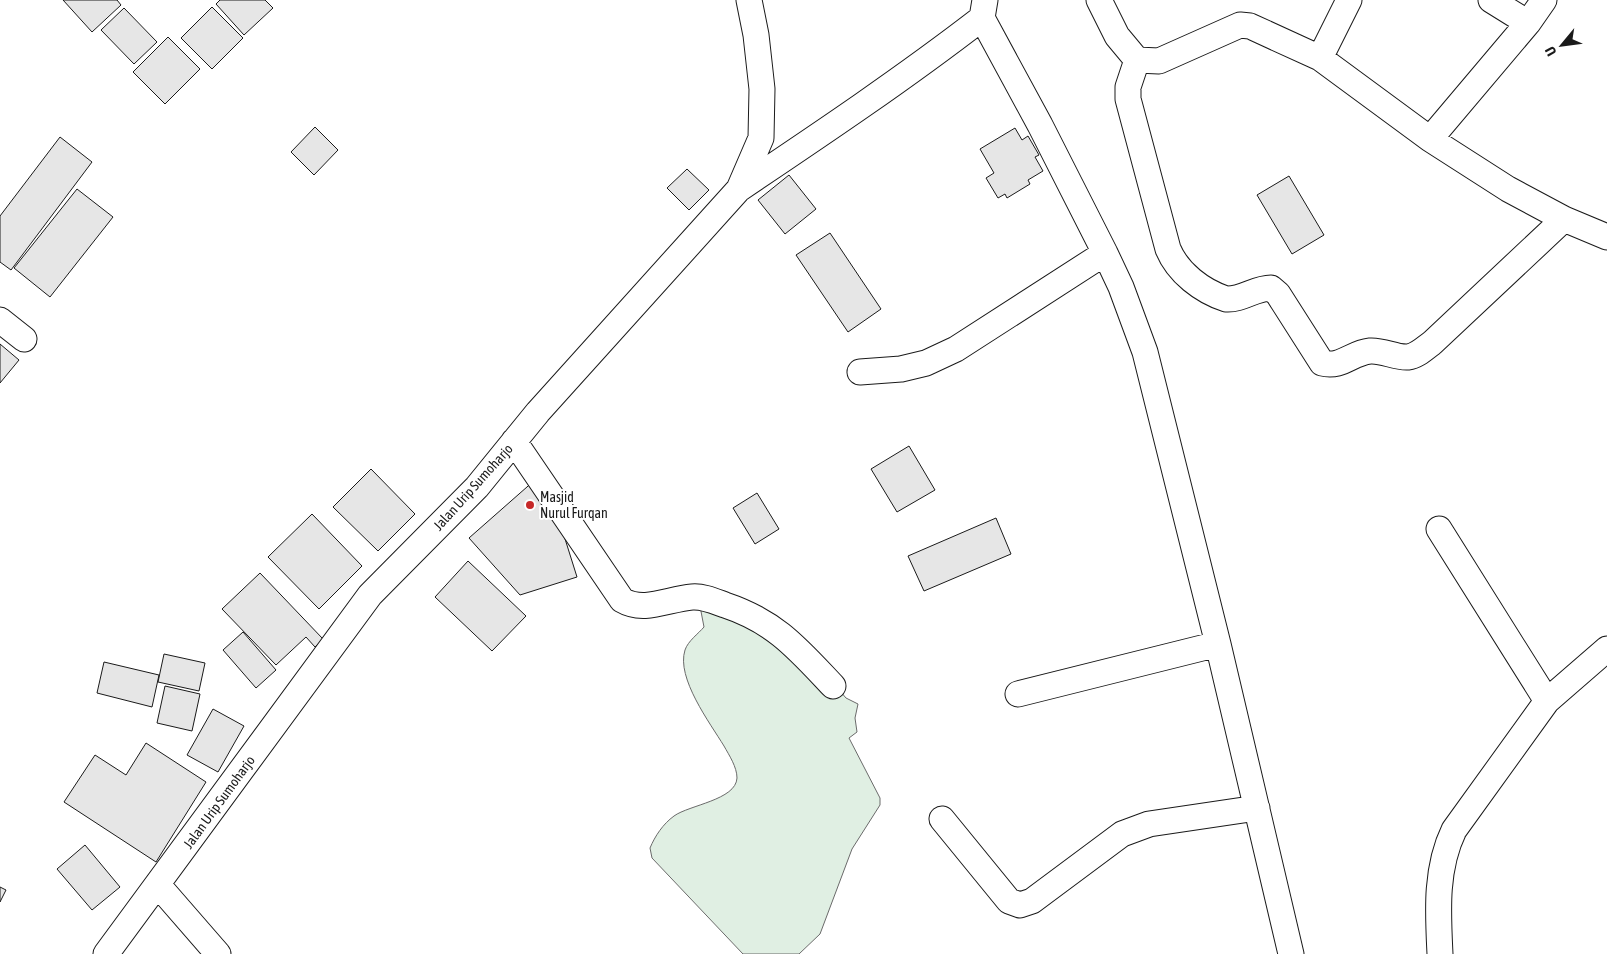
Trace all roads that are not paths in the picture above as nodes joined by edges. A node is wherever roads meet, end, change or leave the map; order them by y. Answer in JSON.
{"nodes":[{"id":1,"x":749,"y":0,"type":"edge"},
{"id":2,"x":1099,"y":0,"type":"edge"},
{"id":3,"x":1349,"y":0,"type":"edge"},
{"id":4,"x":1491,"y":0,"type":"edge"},
{"id":5,"x":1544,"y":0,"type":"edge"},
{"id":6,"x":983,"y":9,"type":"edge"},
{"id":7,"x":1528,"y":23,"type":"junction"},
{"id":8,"x":1320,"y":58,"type":"junction"},
{"id":9,"x":1137,"y":60,"type":"junction"},
{"id":10,"x":1430,"y":138,"type":"junction"},
{"id":11,"x":739,"y":189,"type":"junction"},
{"id":12,"x":1564,"y":219,"type":"junction"},
{"id":13,"x":1607,"y":237,"type":"edge"},
{"id":14,"x":1105,"y":253,"type":"junction"},
{"id":15,"x":0,"y":320,"type":"edge"},
{"id":16,"x":24,"y":339,"type":"dead end"},
{"id":17,"x":860,"y":372,"type":"dead end"},
{"id":18,"x":514,"y":441,"type":"junction"},
{"id":19,"x":1439,"y":529,"type":"dead end"},
{"id":20,"x":1218,"y":644,"type":"junction"},
{"id":21,"x":1607,"y":648,"type":"edge"},
{"id":22,"x":833,"y":686,"type":"dead end"},
{"id":23,"x":1018,"y":694,"type":"dead end"},
{"id":24,"x":1547,"y":701,"type":"junction"},
{"id":25,"x":1257,"y":808,"type":"junction"},
{"id":26,"x":942,"y":819,"type":"dead end"},
{"id":27,"x":158,"y":885,"type":"junction"},
{"id":28,"x":106,"y":954,"type":"edge"},
{"id":29,"x":218,"y":954,"type":"edge"},
{"id":30,"x":1291,"y":954,"type":"edge"},
{"id":31,"x":1440,"y":954,"type":"edge"}],
"edges":[{"from":1,"to":11,"type":"street","name":"Jalan Urip Sumoharjo"},
{"from":2,"to":9,"type":"street"},
{"from":3,"to":8,"type":"street"},
{"from":4,"to":7,"type":"street"},
{"from":5,"to":7,"type":"street"},
{"from":6,"to":11,"type":"street"},
{"from":6,"to":14,"type":"street"},
{"from":7,"to":10,"type":"street"},
{"from":8,"to":9,"type":"street"},
{"from":8,"to":10,"type":"street"},
{"from":9,"to":12,"type":"street"},
{"from":10,"to":12,"type":"street"},
{"from":11,"to":18,"type":"street","name":"Jalan Urip Sumoharjo"},
{"from":12,"to":13,"type":"street"},
{"from":14,"to":17,"type":"street"},
{"from":14,"to":20,"type":"street"},
{"from":15,"to":16,"type":"street"},
{"from":18,"to":22,"type":"street"},
{"from":18,"to":27,"type":"street","name":"Jalan Urip Sumoharjo"},
{"from":19,"to":24,"type":"street"},
{"from":20,"to":23,"type":"street"},
{"from":20,"to":25,"type":"street"},
{"from":21,"to":24,"type":"street"},
{"from":24,"to":31,"type":"street"},
{"from":25,"to":26,"type":"street"},
{"from":25,"to":30,"type":"street"},
{"from":27,"to":28,"type":"street","name":"Jalan Urip Sumoharjo"},
{"from":27,"to":29,"type":"street"}]}
